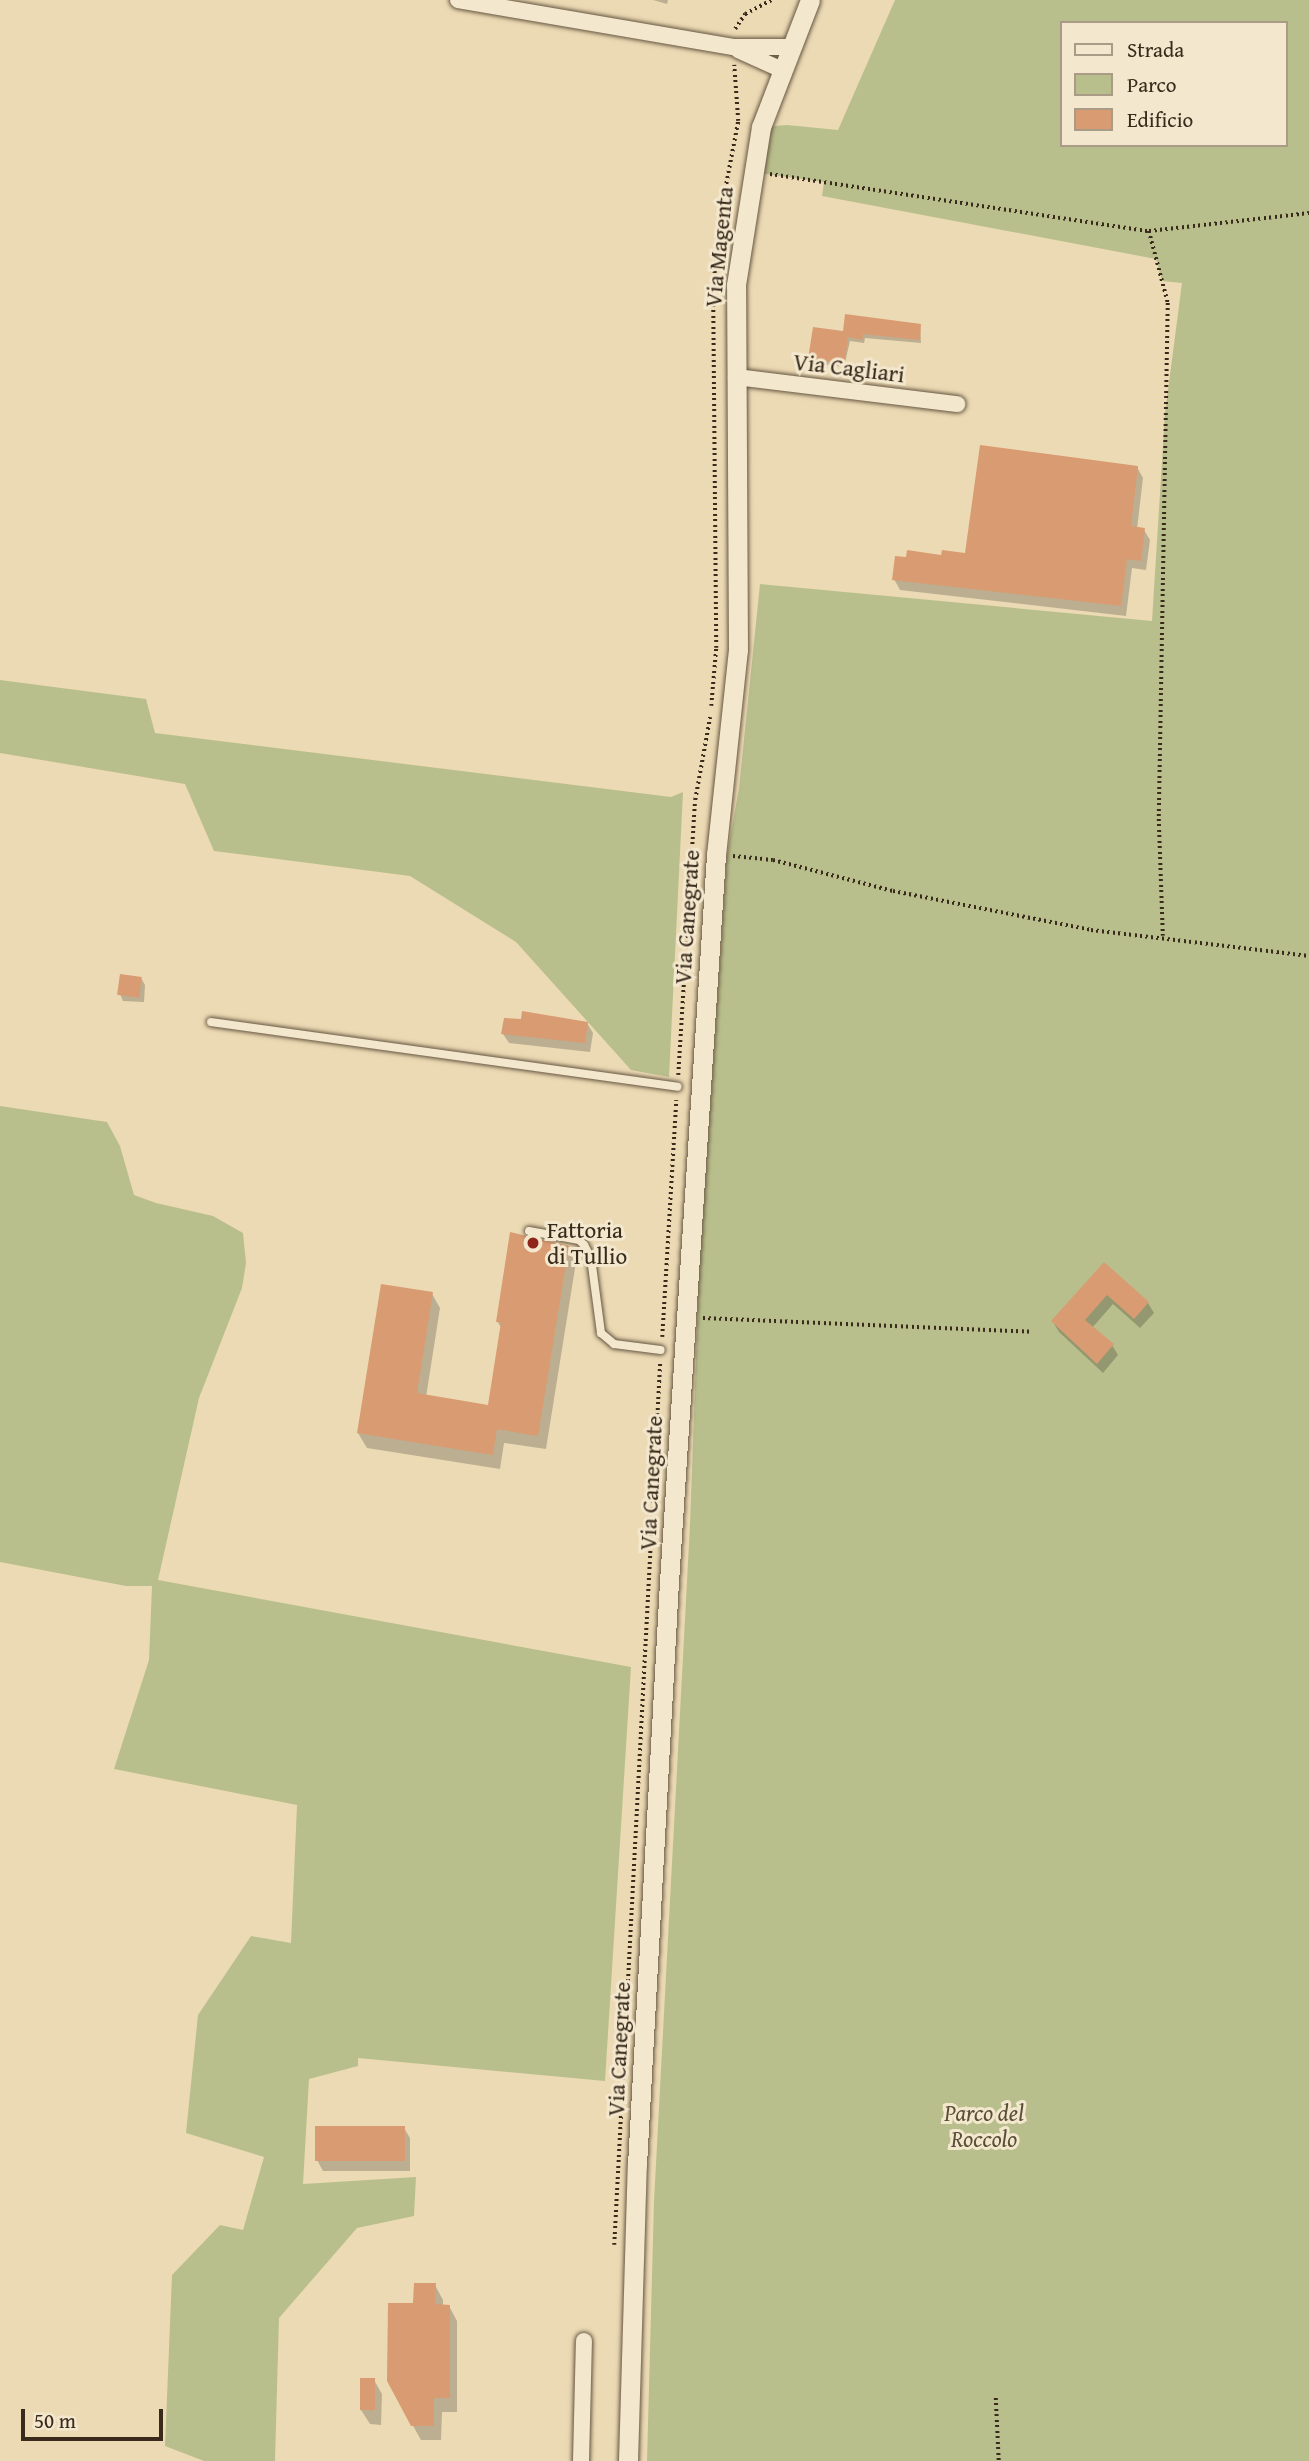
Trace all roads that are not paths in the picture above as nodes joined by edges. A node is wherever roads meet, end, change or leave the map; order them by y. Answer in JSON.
{"nodes":[{"id":1,"x":458,"y":0,"type":"edge"},
{"id":2,"x":810,"y":0,"type":"edge"},
{"id":3,"x":733,"y":47,"type":"junction"},
{"id":4,"x":791,"y":47,"type":"junction"},
{"id":5,"x":782,"y":70,"type":"junction"},
{"id":6,"x":736,"y":377,"type":"junction"},
{"id":7,"x":957,"y":404,"type":"dead end"},
{"id":8,"x":737,"y":508,"type":"joint"},
{"id":9,"x":211,"y":1022,"type":"dead end"},
{"id":10,"x":677,"y":1087,"type":"road end"},
{"id":11,"x":529,"y":1231,"type":"dead end"},
{"id":12,"x":661,"y":1350,"type":"road end"},
{"id":13,"x":584,"y":2341,"type":"dead end"},
{"id":14,"x":581,"y":2461,"type":"edge"},
{"id":15,"x":628,"y":2461,"type":"edge"}],
"edges":[{"from":1,"to":3,"type":"street"},
{"from":2,"to":4,"type":"street","name":"Via Magenta"},
{"from":3,"to":4,"type":"street"},
{"from":3,"to":5,"type":"street"},
{"from":4,"to":5,"type":"street","name":"Via Magenta"},
{"from":5,"to":6,"type":"street","name":"Via Magenta"},
{"from":6,"to":7,"type":"street","name":"Via Cagliari"},
{"from":6,"to":8,"type":"street","name":"Via Magenta"},
{"from":8,"to":15,"type":"street","name":"Via Canegrate"},
{"from":9,"to":10,"type":"lane"},
{"from":11,"to":12,"type":"lane"},
{"from":13,"to":14,"type":"street"}]}
